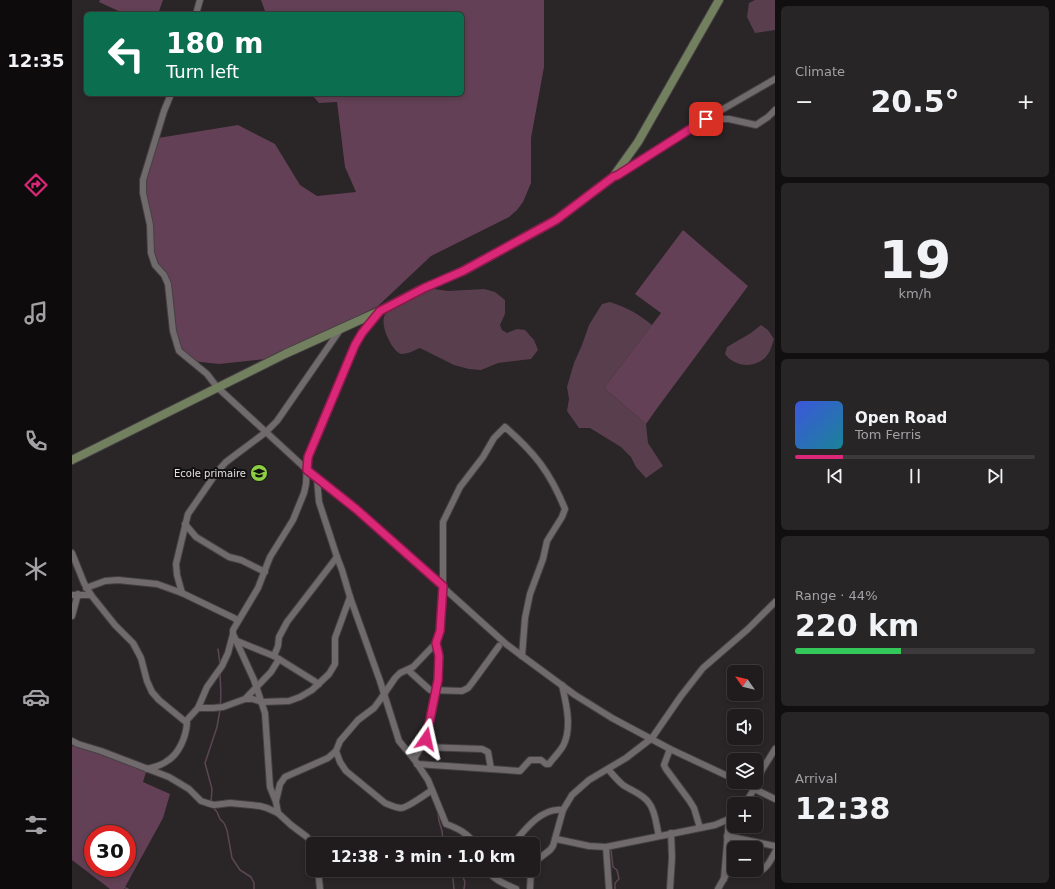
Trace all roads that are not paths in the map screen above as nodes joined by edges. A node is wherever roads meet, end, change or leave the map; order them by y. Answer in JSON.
{"nodes":[{"id":1,"x":200,"y":0,"type":"edge"},
{"id":2,"x":719,"y":0,"type":"edge"},
{"id":3,"x":197,"y":12,"type":"edge"},
{"id":4,"x":775,"y":79,"type":"edge"},
{"id":5,"x":170,"y":96,"type":"edge"},
{"id":6,"x":775,"y":110,"type":"edge"},
{"id":7,"x":706,"y":119,"type":"junction"},
{"id":8,"x":613,"y":177,"type":"junction"},
{"id":9,"x":380,"y":311,"type":"junction"},
{"id":10,"x":340,"y":330,"type":"junction"},
{"id":11,"x":217,"y":387,"type":"junction"},
{"id":12,"x":266,"y":432,"type":"junction"},
{"id":13,"x":72,"y":460,"type":"edge"},
{"id":14,"x":307,"y":470,"type":"junction"},
{"id":15,"x":318,"y":479,"type":"junction"},
{"id":16,"x":185,"y":524,"type":"junction"},
{"id":17,"x":72,"y":552,"type":"edge"},
{"id":18,"x":337,"y":557,"type":"junction"},
{"id":19,"x":74,"y":565,"type":"edge"},
{"id":20,"x":265,"y":572,"type":"junction"},
{"id":21,"x":443,"y":586,"type":"junction"},
{"id":22,"x":86,"y":588,"type":"junction"},
{"id":23,"x":182,"y":593,"type":"junction"},
{"id":24,"x":75,"y":595,"type":"edge"},
{"id":25,"x":91,"y":595,"type":"junction"},
{"id":26,"x":350,"y":597,"type":"junction"},
{"id":27,"x":775,"y":602,"type":"edge"},
{"id":28,"x":72,"y":616,"type":"edge"},
{"id":29,"x":238,"y":621,"type":"junction"},
{"id":30,"x":233,"y":634,"type":"junction"},
{"id":31,"x":237,"y":641,"type":"junction"},
{"id":32,"x":436,"y":643,"type":"junction"},
{"id":33,"x":499,"y":646,"type":"dead end"},
{"id":34,"x":522,"y":656,"type":"junction"},
{"id":35,"x":276,"y":657,"type":"junction"},
{"id":36,"x":408,"y":670,"type":"junction"},
{"id":37,"x":319,"y":684,"type":"junction"},
{"id":38,"x":562,"y":685,"type":"junction"},
{"id":39,"x":257,"y":687,"type":"junction"},
{"id":40,"x":436,"y":690,"type":"junction"},
{"id":41,"x":385,"y":694,"type":"junction"},
{"id":42,"x":245,"y":699,"type":"junction"},
{"id":43,"x":262,"y":702,"type":"junction"},
{"id":44,"x":198,"y":708,"type":"junction"},
{"id":45,"x":186,"y":721,"type":"junction"},
{"id":46,"x":652,"y":738,"type":"junction"},
{"id":47,"x":72,"y":741,"type":"edge"},
{"id":48,"x":422,"y":747,"type":"junction"},
{"id":49,"x":670,"y":749,"type":"junction"},
{"id":50,"x":775,"y":749,"type":"edge"},
{"id":51,"x":336,"y":751,"type":"junction"},
{"id":52,"x":415,"y":761,"type":"junction"},
{"id":53,"x":763,"y":768,"type":"edge"},
{"id":54,"x":147,"y":769,"type":"junction"},
{"id":55,"x":491,"y":769,"type":"junction"},
{"id":56,"x":608,"y":769,"type":"junction"},
{"id":57,"x":727,"y":776,"type":"edge"},
{"id":58,"x":754,"y":789,"type":"joint"},
{"id":59,"x":432,"y":790,"type":"junction"},
{"id":60,"x":749,"y":797,"type":"edge"},
{"id":61,"x":775,"y":798,"type":"edge"},
{"id":62,"x":276,"y":802,"type":"junction"},
{"id":63,"x":563,"y":810,"type":"junction"},
{"id":64,"x":278,"y":813,"type":"junction"},
{"id":65,"x":727,"y":819,"type":"edge"},
{"id":66,"x":700,"y":828,"type":"junction"},
{"id":67,"x":671,"y":833,"type":"junction"},
{"id":68,"x":728,"y":833,"type":"edge"},
{"id":69,"x":659,"y":836,"type":"junction"},
{"id":70,"x":727,"y":836,"type":"junction"},
{"id":71,"x":307,"y":837,"type":"edge"},
{"id":72,"x":469,"y":837,"type":"edge"},
{"id":73,"x":519,"y":837,"type":"edge"},
{"id":74,"x":556,"y":839,"type":"junction"},
{"id":75,"x":775,"y":846,"type":"edge"},
{"id":76,"x":606,"y":847,"type":"junction"},
{"id":77,"x":775,"y":852,"type":"edge"},
{"id":78,"x":540,"y":858,"type":"edge"},
{"id":79,"x":763,"y":869,"type":"edge"},
{"id":80,"x":727,"y":874,"type":"edge"},
{"id":81,"x":319,"y":877,"type":"edge"},
{"id":82,"x":494,"y":877,"type":"edge"},
{"id":83,"x":531,"y":877,"type":"edge"},
{"id":84,"x":724,"y":879,"type":"junction"},
{"id":85,"x":320,"y":889,"type":"edge"},
{"id":86,"x":516,"y":889,"type":"edge"},
{"id":87,"x":530,"y":889,"type":"edge"},
{"id":88,"x":609,"y":889,"type":"edge"},
{"id":89,"x":670,"y":889,"type":"edge"},
{"id":90,"x":718,"y":889,"type":"edge"}],
"edges":[{"from":1,"to":3,"type":"street"},
{"from":2,"to":8,"type":"street"},
{"from":4,"to":7,"type":"street"},
{"from":5,"to":11,"type":"street"},
{"from":6,"to":7,"type":"street"},
{"from":7,"to":8,"type":"street"},
{"from":8,"to":9,"type":"street"},
{"from":9,"to":10,"type":"street"},
{"from":9,"to":14,"type":"street"},
{"from":10,"to":11,"type":"street"},
{"from":10,"to":12,"type":"street"},
{"from":11,"to":12,"type":"street"},
{"from":11,"to":13,"type":"street"},
{"from":12,"to":14,"type":"street"},
{"from":12,"to":16,"type":"street"},
{"from":14,"to":15,"type":"street"},
{"from":14,"to":20,"type":"street"},
{"from":15,"to":18,"type":"street"},
{"from":15,"to":21,"type":"street"},
{"from":16,"to":20,"type":"street"},
{"from":16,"to":23,"type":"street"},
{"from":17,"to":19,"type":"street"},
{"from":18,"to":26,"type":"street"},
{"from":18,"to":35,"type":"street"},
{"from":19,"to":22,"type":"street"},
{"from":20,"to":29,"type":"street"},
{"from":21,"to":32,"type":"street"},
{"from":21,"to":34,"type":"street"},
{"from":21,"to":34,"type":"street"},
{"from":22,"to":23,"type":"street"},
{"from":22,"to":25,"type":"street"},
{"from":23,"to":29,"type":"street"},
{"from":24,"to":25,"type":"street"},
{"from":24,"to":28,"type":"street"},
{"from":25,"to":45,"type":"street"},
{"from":26,"to":37,"type":"street"},
{"from":26,"to":41,"type":"street"},
{"from":27,"to":46,"type":"street"},
{"from":29,"to":30,"type":"street"},
{"from":30,"to":31,"type":"street"},
{"from":30,"to":44,"type":"street"},
{"from":31,"to":35,"type":"street"},
{"from":31,"to":39,"type":"street"},
{"from":32,"to":36,"type":"street"},
{"from":32,"to":40,"type":"street"},
{"from":33,"to":40,"type":"street"},
{"from":34,"to":38,"type":"street"},
{"from":35,"to":37,"type":"street"},
{"from":35,"to":39,"type":"street"},
{"from":36,"to":40,"type":"street"},
{"from":36,"to":41,"type":"street"},
{"from":37,"to":43,"type":"street"},
{"from":38,"to":46,"type":"street"},
{"from":38,"to":55,"type":"street"},
{"from":39,"to":42,"type":"street"},
{"from":39,"to":43,"type":"street"},
{"from":40,"to":48,"type":"street"},
{"from":41,"to":51,"type":"street"},
{"from":41,"to":52,"type":"street"},
{"from":42,"to":43,"type":"street"},
{"from":42,"to":44,"type":"street"},
{"from":43,"to":62,"type":"street"},
{"from":44,"to":45,"type":"street"},
{"from":45,"to":54,"type":"street"},
{"from":46,"to":49,"type":"street"},
{"from":46,"to":56,"type":"street"},
{"from":47,"to":54,"type":"street"},
{"from":48,"to":52,"type":"street"},
{"from":48,"to":55,"type":"street"},
{"from":49,"to":57,"type":"street"},
{"from":49,"to":66,"type":"street"},
{"from":50,"to":53,"type":"street"},
{"from":51,"to":59,"type":"street"},
{"from":51,"to":62,"type":"street"},
{"from":52,"to":55,"type":"street"},
{"from":52,"to":59,"type":"street"},
{"from":54,"to":64,"type":"street"},
{"from":56,"to":63,"type":"street"},
{"from":56,"to":69,"type":"street"},
{"from":58,"to":60,"type":"street"},
{"from":58,"to":61,"type":"street"},
{"from":59,"to":72,"type":"street"},
{"from":62,"to":64,"type":"street"},
{"from":63,"to":73,"type":"street"},
{"from":63,"to":74,"type":"street"},
{"from":64,"to":71,"type":"street"},
{"from":65,"to":66,"type":"street"},
{"from":66,"to":67,"type":"street"},
{"from":67,"to":69,"type":"street"},
{"from":67,"to":89,"type":"street"},
{"from":68,"to":70,"type":"street"},
{"from":69,"to":76,"type":"street"},
{"from":70,"to":75,"type":"street"},
{"from":70,"to":84,"type":"street"},
{"from":74,"to":76,"type":"street"},
{"from":74,"to":78,"type":"street"},
{"from":76,"to":88,"type":"street"},
{"from":77,"to":79,"type":"street"},
{"from":80,"to":84,"type":"street"},
{"from":81,"to":85,"type":"street"},
{"from":82,"to":86,"type":"street"},
{"from":83,"to":87,"type":"street"},
{"from":84,"to":90,"type":"street"}]}
